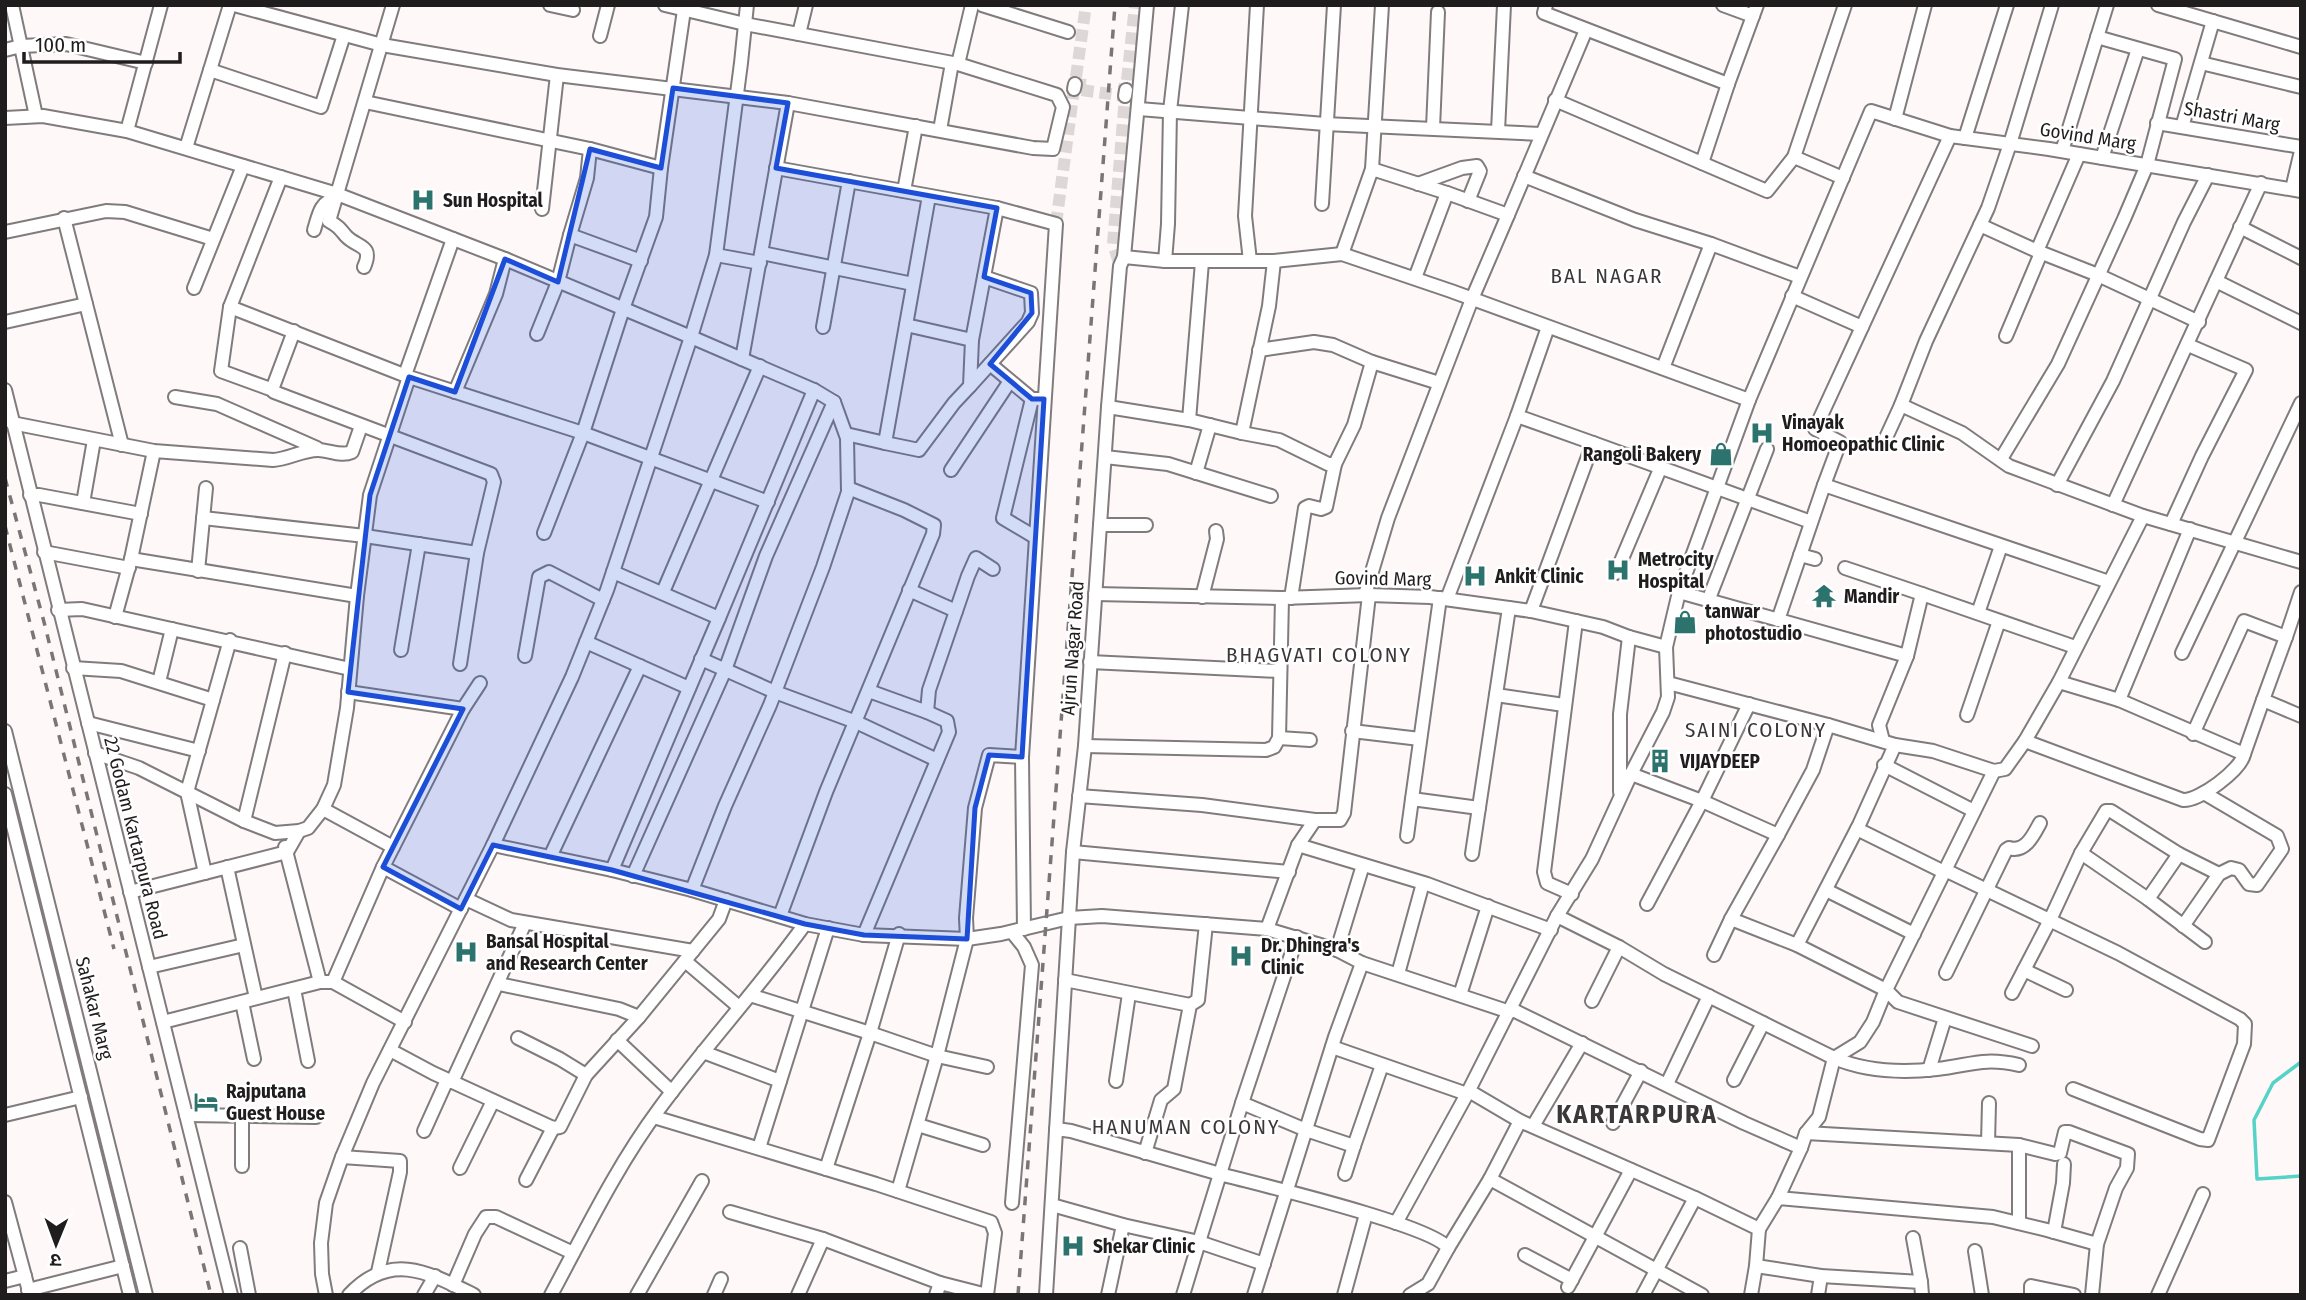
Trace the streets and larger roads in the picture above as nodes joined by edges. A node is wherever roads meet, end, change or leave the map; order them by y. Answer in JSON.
{"nodes":[{"id":1,"x":12,"y":5,"type":"edge"},
{"id":2,"x":161,"y":5,"type":"edge"},
{"id":3,"x":232,"y":5,"type":"edge"},
{"id":4,"x":393,"y":5,"type":"edge"},
{"id":5,"x":550,"y":5,"type":"edge"},
{"id":6,"x":608,"y":5,"type":"edge"},
{"id":7,"x":665,"y":5,"type":"edge"},
{"id":8,"x":747,"y":5,"type":"edge"},
{"id":9,"x":806,"y":5,"type":"edge"},
{"id":10,"x":972,"y":5,"type":"edge"},
{"id":11,"x":982,"y":5,"type":"edge"},
{"id":12,"x":1147,"y":5,"type":"edge"},
{"id":13,"x":1182,"y":5,"type":"edge"},
{"id":14,"x":1257,"y":5,"type":"edge"},
{"id":15,"x":1334,"y":5,"type":"edge"},
{"id":16,"x":1382,"y":5,"type":"edge"},
{"id":17,"x":1504,"y":5,"type":"edge"},
{"id":18,"x":1546,"y":5,"type":"edge"},
{"id":19,"x":1723,"y":5,"type":"edge"},
{"id":20,"x":1845,"y":5,"type":"edge"},
{"id":21,"x":1925,"y":5,"type":"edge"},
{"id":22,"x":2007,"y":5,"type":"edge"},
{"id":23,"x":2052,"y":5,"type":"edge"},
{"id":24,"x":2107,"y":5,"type":"edge"},
{"id":25,"x":2158,"y":5,"type":"edge"},
{"id":26,"x":573,"y":10,"type":"dead end"},
{"id":27,"x":684,"y":10,"type":"junction"},
{"id":28,"x":1755,"y":11,"type":"edge"},
{"id":29,"x":1438,"y":12,"type":"dead end"},
{"id":30,"x":2213,"y":21,"type":"junction"},
{"id":31,"x":745,"y":24,"type":"junction"},
{"id":32,"x":1587,"y":30,"type":"junction"},
{"id":33,"x":1068,"y":32,"type":"dead end"},
{"id":34,"x":799,"y":34,"type":"junction"},
{"id":35,"x":344,"y":35,"type":"junction"},
{"id":36,"x":600,"y":36,"type":"dead end"},
{"id":37,"x":2097,"y":37,"type":"junction"},
{"id":38,"x":382,"y":45,"type":"junction"},
{"id":39,"x":21,"y":46,"type":"junction"},
{"id":40,"x":2301,"y":47,"type":"edge"},
{"id":41,"x":2138,"y":49,"type":"junction"},
{"id":42,"x":5,"y":50,"type":"edge"},
{"id":43,"x":146,"y":63,"type":"junction"},
{"id":44,"x":2201,"y":63,"type":"junction"},
{"id":45,"x":955,"y":64,"type":"junction"},
{"id":46,"x":210,"y":70,"type":"junction"},
{"id":47,"x":557,"y":75,"type":"junction"},
{"id":48,"x":1728,"y":84,"type":"junction"},
{"id":49,"x":2301,"y":87,"type":"edge"},
{"id":50,"x":673,"y":88,"type":"junction"},
{"id":51,"x":737,"y":95,"type":"junction"},
{"id":52,"x":1555,"y":100,"type":"junction"},
{"id":53,"x":365,"y":102,"type":"junction"},
{"id":54,"x":788,"y":103,"type":"junction"},
{"id":55,"x":1139,"y":109,"type":"junction"},
{"id":56,"x":1170,"y":111,"type":"junction"},
{"id":57,"x":36,"y":116,"type":"junction"},
{"id":58,"x":1250,"y":117,"type":"junction"},
{"id":59,"x":5,"y":118,"type":"edge"},
{"id":60,"x":1895,"y":119,"type":"junction"},
{"id":61,"x":2157,"y":123,"type":"junction"},
{"id":62,"x":1325,"y":124,"type":"junction"},
{"id":63,"x":1375,"y":124,"type":"junction"},
{"id":64,"x":916,"y":126,"type":"junction"},
{"id":65,"x":2182,"y":127,"type":"junction"},
{"id":66,"x":1433,"y":128,"type":"junction"},
{"id":67,"x":940,"y":130,"type":"junction"},
{"id":68,"x":127,"y":131,"type":"junction"},
{"id":69,"x":1497,"y":131,"type":"junction"},
{"id":70,"x":1541,"y":134,"type":"junction"},
{"id":71,"x":1950,"y":136,"type":"junction"},
{"id":72,"x":1965,"y":138,"type":"junction"},
{"id":73,"x":551,"y":142,"type":"junction"},
{"id":74,"x":2010,"y":144,"type":"junction"},
{"id":75,"x":186,"y":148,"type":"junction"},
{"id":76,"x":590,"y":149,"type":"junction"},
{"id":77,"x":2301,"y":149,"type":"edge"},
{"id":78,"x":2062,"y":151,"type":"junction"},
{"id":79,"x":2079,"y":154,"type":"junction"},
{"id":80,"x":1794,"y":157,"type":"junction"},
{"id":81,"x":2102,"y":158,"type":"junction"},
{"id":82,"x":1702,"y":163,"type":"junction"},
{"id":83,"x":2147,"y":165,"type":"junction"},
{"id":84,"x":243,"y":166,"type":"junction"},
{"id":85,"x":661,"y":168,"type":"junction"},
{"id":86,"x":776,"y":168,"type":"junction"},
{"id":87,"x":1372,"y":169,"type":"junction"},
{"id":88,"x":2208,"y":175,"type":"junction"},
{"id":89,"x":1524,"y":176,"type":"junction"},
{"id":90,"x":281,"y":177,"type":"junction"},
{"id":91,"x":1843,"y":178,"type":"junction"},
{"id":92,"x":849,"y":181,"type":"junction"},
{"id":93,"x":2261,"y":183,"type":"junction"},
{"id":94,"x":1418,"y":184,"type":"junction"},
{"id":95,"x":2296,"y":190,"type":"edge"},
{"id":96,"x":904,"y":191,"type":"junction"},
{"id":97,"x":1447,"y":193,"type":"junction"},
{"id":98,"x":929,"y":196,"type":"junction"},
{"id":99,"x":336,"y":197,"type":"junction"},
{"id":100,"x":1468,"y":201,"type":"junction"},
{"id":101,"x":1322,"y":204,"type":"dead end"},
{"id":102,"x":997,"y":208,"type":"junction"},
{"id":103,"x":542,"y":209,"type":"dead end"},
{"id":104,"x":1508,"y":215,"type":"junction"},
{"id":105,"x":64,"y":218,"type":"junction"},
{"id":106,"x":1980,"y":225,"type":"junction"},
{"id":107,"x":2240,"y":227,"type":"junction"},
{"id":108,"x":314,"y":230,"type":"dead end"},
{"id":109,"x":5,"y":232,"type":"edge"},
{"id":110,"x":570,"y":235,"type":"junction"},
{"id":111,"x":213,"y":239,"type":"junction"},
{"id":112,"x":453,"y":239,"type":"junction"},
{"id":113,"x":1711,"y":244,"type":"junction"},
{"id":114,"x":2039,"y":252,"type":"junction"},
{"id":115,"x":1342,"y":254,"type":"junction"},
{"id":116,"x":716,"y":255,"type":"junction"},
{"id":117,"x":1124,"y":257,"type":"junction"},
{"id":118,"x":761,"y":258,"type":"junction"},
{"id":119,"x":2301,"y":258,"type":"edge"},
{"id":120,"x":505,"y":259,"type":"junction"},
{"id":121,"x":641,"y":261,"type":"junction"},
{"id":122,"x":1165,"y":261,"type":"junction"},
{"id":123,"x":1250,"y":261,"type":"junction"},
{"id":124,"x":1274,"y":261,"type":"junction"},
{"id":125,"x":1202,"y":262,"type":"junction"},
{"id":126,"x":364,"y":267,"type":"dead end"},
{"id":127,"x":834,"y":267,"type":"junction"},
{"id":128,"x":2098,"y":275,"type":"junction"},
{"id":129,"x":984,"y":277,"type":"junction"},
{"id":130,"x":1801,"y":277,"type":"junction"},
{"id":131,"x":1415,"y":278,"type":"junction"},
{"id":132,"x":2216,"y":281,"type":"junction"},
{"id":133,"x":558,"y":282,"type":"junction"},
{"id":134,"x":913,"y":284,"type":"junction"},
{"id":135,"x":194,"y":288,"type":"dead end"},
{"id":136,"x":1793,"y":296,"type":"junction"},
{"id":137,"x":1472,"y":299,"type":"junction"},
{"id":138,"x":2150,"y":300,"type":"junction"},
{"id":139,"x":86,"y":304,"type":"junction"},
{"id":140,"x":230,"y":307,"type":"junction"},
{"id":141,"x":622,"y":309,"type":"junction"},
{"id":142,"x":2199,"y":322,"type":"junction"},
{"id":143,"x":5,"y":323,"type":"edge"},
{"id":144,"x":2301,"y":323,"type":"edge"},
{"id":145,"x":906,"y":325,"type":"junction"},
{"id":146,"x":822,"y":327,"type":"dead end"},
{"id":147,"x":1548,"y":327,"type":"junction"},
{"id":148,"x":1862,"y":327,"type":"junction"},
{"id":149,"x":294,"y":331,"type":"junction"},
{"id":150,"x":537,"y":334,"type":"dead end"},
{"id":151,"x":2006,"y":336,"type":"dead end"},
{"id":152,"x":691,"y":337,"type":"junction"},
{"id":153,"x":972,"y":340,"type":"junction"},
{"id":154,"x":2188,"y":345,"type":"junction"},
{"id":155,"x":1259,"y":350,"type":"junction"},
{"id":156,"x":742,"y":359,"type":"junction"},
{"id":157,"x":1372,"y":362,"type":"junction"},
{"id":158,"x":990,"y":364,"type":"junction"},
{"id":159,"x":760,"y":366,"type":"junction"},
{"id":160,"x":1663,"y":368,"type":"junction"},
{"id":161,"x":407,"y":376,"type":"junction"},
{"id":162,"x":1010,"y":382,"type":"junction"},
{"id":163,"x":1439,"y":383,"type":"junction"},
{"id":164,"x":971,"y":386,"type":"junction"},
{"id":165,"x":5,"y":390,"type":"edge"},
{"id":166,"x":273,"y":390,"type":"junction"},
{"id":167,"x":814,"y":390,"type":"junction"},
{"id":168,"x":454,"y":392,"type":"junction"},
{"id":169,"x":176,"y":397,"type":"dead end"},
{"id":170,"x":1038,"y":399,"type":"junction"},
{"id":171,"x":1749,"y":400,"type":"junction"},
{"id":172,"x":834,"y":402,"type":"junction"},
{"id":173,"x":2301,"y":403,"type":"edge"},
{"id":174,"x":1901,"y":405,"type":"junction"},
{"id":175,"x":1108,"y":407,"type":"junction"},
{"id":176,"x":1517,"y":416,"type":"junction"},
{"id":177,"x":1189,"y":420,"type":"junction"},
{"id":178,"x":12,"y":423,"type":"junction"},
{"id":179,"x":1210,"y":425,"type":"junction"},
{"id":180,"x":361,"y":426,"type":"junction"},
{"id":181,"x":583,"y":433,"type":"junction"},
{"id":182,"x":1242,"y":433,"type":"junction"},
{"id":183,"x":846,"y":434,"type":"junction"},
{"id":184,"x":390,"y":437,"type":"junction"},
{"id":185,"x":94,"y":440,"type":"junction"},
{"id":186,"x":1884,"y":442,"type":"dead end"},
{"id":187,"x":885,"y":443,"type":"junction"},
{"id":188,"x":1593,"y":443,"type":"junction"},
{"id":189,"x":122,"y":445,"type":"junction"},
{"id":190,"x":1766,"y":449,"type":"dead end"},
{"id":191,"x":321,"y":450,"type":"junction"},
{"id":192,"x":154,"y":451,"type":"junction"},
{"id":193,"x":1105,"y":457,"type":"junction"},
{"id":194,"x":651,"y":459,"type":"junction"},
{"id":195,"x":2001,"y":459,"type":"junction"},
{"id":196,"x":1335,"y":464,"type":"junction"},
{"id":197,"x":1660,"y":469,"type":"junction"},
{"id":198,"x":951,"y":470,"type":"dead end"},
{"id":199,"x":1196,"y":473,"type":"junction"},
{"id":200,"x":710,"y":481,"type":"junction"},
{"id":201,"x":1824,"y":485,"type":"junction"},
{"id":202,"x":2057,"y":485,"type":"junction"},
{"id":203,"x":206,"y":488,"type":"dead end"},
{"id":204,"x":848,"y":488,"type":"junction"},
{"id":205,"x":1716,"y":490,"type":"junction"},
{"id":206,"x":30,"y":495,"type":"junction"},
{"id":207,"x":1271,"y":496,"type":"dead end"},
{"id":208,"x":1747,"y":500,"type":"junction"},
{"id":209,"x":768,"y":502,"type":"junction"},
{"id":210,"x":83,"y":503,"type":"junction"},
{"id":211,"x":2113,"y":505,"type":"junction"},
{"id":212,"x":141,"y":514,"type":"junction"},
{"id":213,"x":2143,"y":516,"type":"junction"},
{"id":214,"x":203,"y":518,"type":"junction"},
{"id":215,"x":1811,"y":522,"type":"junction"},
{"id":216,"x":2171,"y":524,"type":"junction"},
{"id":217,"x":1100,"y":525,"type":"junction"},
{"id":218,"x":1146,"y":525,"type":"dead end"},
{"id":219,"x":2190,"y":529,"type":"junction"},
{"id":220,"x":1216,"y":531,"type":"dead end"},
{"id":221,"x":544,"y":533,"type":"dead end"},
{"id":222,"x":365,"y":536,"type":"junction"},
{"id":223,"x":1035,"y":537,"type":"junction"},
{"id":224,"x":2236,"y":543,"type":"junction"},
{"id":225,"x":419,"y":544,"type":"junction"},
{"id":226,"x":2001,"y":546,"type":"junction"},
{"id":227,"x":44,"y":552,"type":"junction"},
{"id":228,"x":477,"y":553,"type":"junction"},
{"id":229,"x":1800,"y":555,"type":"junction"},
{"id":230,"x":1815,"y":559,"type":"dead end"},
{"id":231,"x":2301,"y":562,"type":"edge"},
{"id":232,"x":130,"y":563,"type":"junction"},
{"id":233,"x":1845,"y":568,"type":"dead end"},
{"id":234,"x":993,"y":569,"type":"dead end"},
{"id":235,"x":198,"y":571,"type":"junction"},
{"id":236,"x":613,"y":572,"type":"junction"},
{"id":237,"x":1616,"y":573,"type":"dead end"},
{"id":238,"x":2109,"y":582,"type":"junction"},
{"id":239,"x":909,"y":590,"type":"junction"},
{"id":240,"x":663,"y":592,"type":"junction"},
{"id":241,"x":1679,"y":592,"type":"junction"},
{"id":242,"x":2301,"y":592,"type":"edge"},
{"id":243,"x":1095,"y":594,"type":"junction"},
{"id":244,"x":1922,"y":594,"type":"junction"},
{"id":245,"x":1367,"y":595,"type":"junction"},
{"id":246,"x":357,"y":596,"type":"junction"},
{"id":247,"x":1202,"y":597,"type":"junction"},
{"id":248,"x":1287,"y":598,"type":"junction"},
{"id":249,"x":1444,"y":598,"type":"junction"},
{"id":250,"x":603,"y":600,"type":"junction"},
{"id":251,"x":1708,"y":600,"type":"junction"},
{"id":252,"x":1509,"y":608,"type":"junction"},
{"id":253,"x":58,"y":610,"type":"junction"},
{"id":254,"x":956,"y":611,"type":"junction"},
{"id":255,"x":1531,"y":611,"type":"junction"},
{"id":256,"x":1978,"y":613,"type":"junction"},
{"id":257,"x":115,"y":617,"type":"junction"},
{"id":258,"x":719,"y":618,"type":"junction"},
{"id":259,"x":1778,"y":620,"type":"junction"},
{"id":260,"x":1576,"y":621,"type":"junction"},
{"id":261,"x":1999,"y":621,"type":"junction"},
{"id":262,"x":173,"y":628,"type":"junction"},
{"id":263,"x":2286,"y":636,"type":"junction"},
{"id":264,"x":1629,"y":637,"type":"junction"},
{"id":265,"x":230,"y":640,"type":"junction"},
{"id":266,"x":586,"y":642,"type":"junction"},
{"id":267,"x":1666,"y":647,"type":"junction"},
{"id":268,"x":2075,"y":647,"type":"junction"},
{"id":269,"x":401,"y":650,"type":"dead end"},
{"id":270,"x":285,"y":653,"type":"junction"},
{"id":271,"x":2182,"y":653,"type":"dead end"},
{"id":272,"x":526,"y":656,"type":"dead end"},
{"id":273,"x":1907,"y":656,"type":"junction"},
{"id":274,"x":701,"y":659,"type":"junction"},
{"id":275,"x":1090,"y":662,"type":"junction"},
{"id":276,"x":460,"y":664,"type":"dead end"},
{"id":277,"x":640,"y":666,"type":"junction"},
{"id":278,"x":73,"y":668,"type":"junction"},
{"id":279,"x":350,"y":669,"type":"junction"},
{"id":280,"x":724,"y":670,"type":"junction"},
{"id":281,"x":1279,"y":671,"type":"junction"},
{"id":282,"x":159,"y":682,"type":"junction"},
{"id":283,"x":2059,"y":682,"type":"junction"},
{"id":284,"x":480,"y":683,"type":"dead end"},
{"id":285,"x":1668,"y":683,"type":"junction"},
{"id":286,"x":689,"y":688,"type":"junction"},
{"id":287,"x":869,"y":691,"type":"junction"},
{"id":288,"x":348,"y":692,"type":"junction"},
{"id":289,"x":775,"y":692,"type":"junction"},
{"id":290,"x":1496,"y":695,"type":"junction"},
{"id":291,"x":213,"y":700,"type":"junction"},
{"id":292,"x":2119,"y":700,"type":"junction"},
{"id":293,"x":2263,"y":700,"type":"junction"},
{"id":294,"x":1749,"y":704,"type":"junction"},
{"id":295,"x":1564,"y":705,"type":"junction"},
{"id":296,"x":463,"y":709,"type":"junction"},
{"id":297,"x":927,"y":712,"type":"junction"},
{"id":298,"x":1967,"y":715,"type":"dead end"},
{"id":299,"x":2301,"y":716,"type":"edge"},
{"id":300,"x":856,"y":722,"type":"junction"},
{"id":301,"x":88,"y":723,"type":"junction"},
{"id":302,"x":1828,"y":725,"type":"junction"},
{"id":303,"x":5,"y":731,"type":"edge"},
{"id":304,"x":1352,"y":731,"type":"junction"},
{"id":305,"x":2193,"y":734,"type":"junction"},
{"id":306,"x":1279,"y":738,"type":"junction"},
{"id":307,"x":1420,"y":739,"type":"junction"},
{"id":308,"x":1310,"y":740,"type":"dead end"},
{"id":309,"x":2025,"y":741,"type":"junction"},
{"id":310,"x":1889,"y":743,"type":"junction"},
{"id":311,"x":1085,"y":746,"type":"junction"},
{"id":312,"x":199,"y":751,"type":"junction"},
{"id":313,"x":95,"y":753,"type":"junction"},
{"id":314,"x":2244,"y":754,"type":"junction"},
{"id":315,"x":1022,"y":757,"type":"junction"},
{"id":316,"x":937,"y":760,"type":"junction"},
{"id":317,"x":1884,"y":765,"type":"junction"},
{"id":318,"x":1994,"y":771,"type":"junction"},
{"id":319,"x":1631,"y":774,"type":"junction"},
{"id":320,"x":187,"y":792,"type":"junction"},
{"id":321,"x":2204,"y":793,"type":"junction"},
{"id":322,"x":5,"y":794,"type":"edge"},
{"id":323,"x":1079,"y":796,"type":"junction"},
{"id":324,"x":1412,"y":799,"type":"junction"},
{"id":325,"x":1620,"y":799,"type":"junction"},
{"id":326,"x":1702,"y":801,"type":"junction"},
{"id":327,"x":1479,"y":808,"type":"junction"},
{"id":328,"x":323,"y":809,"type":"junction"},
{"id":329,"x":1974,"y":811,"type":"junction"},
{"id":330,"x":1315,"y":820,"type":"junction"},
{"id":331,"x":244,"y":821,"type":"junction"},
{"id":332,"x":2040,"y":823,"type":"dead end"},
{"id":333,"x":1857,"y":829,"type":"junction"},
{"id":334,"x":299,"y":831,"type":"junction"},
{"id":335,"x":282,"y":834,"type":"junction"},
{"id":336,"x":1778,"y":835,"type":"junction"},
{"id":337,"x":1407,"y":836,"type":"dead end"},
{"id":338,"x":493,"y":845,"type":"junction"},
{"id":339,"x":1298,"y":845,"type":"junction"},
{"id":340,"x":393,"y":847,"type":"junction"},
{"id":341,"x":287,"y":852,"type":"junction"},
{"id":342,"x":1073,"y":852,"type":"junction"},
{"id":343,"x":2081,"y":853,"type":"junction"},
{"id":344,"x":1472,"y":854,"type":"dead end"},
{"id":345,"x":2179,"y":854,"type":"junction"},
{"id":346,"x":550,"y":857,"type":"junction"},
{"id":347,"x":1363,"y":865,"type":"junction"},
{"id":348,"x":227,"y":867,"type":"junction"},
{"id":349,"x":383,"y":867,"type":"junction"},
{"id":350,"x":612,"y":870,"type":"junction"},
{"id":351,"x":1945,"y":871,"type":"junction"},
{"id":352,"x":1289,"y":872,"type":"junction"},
{"id":353,"x":205,"y":873,"type":"junction"},
{"id":354,"x":2219,"y":874,"type":"junction"},
{"id":355,"x":633,"y":876,"type":"junction"},
{"id":356,"x":1423,"y":883,"type":"junction"},
{"id":357,"x":1986,"y":889,"type":"junction"},
{"id":358,"x":692,"y":890,"type":"junction"},
{"id":359,"x":1826,"y":890,"type":"junction"},
{"id":360,"x":130,"y":891,"type":"junction"},
{"id":361,"x":1572,"y":894,"type":"junction"},
{"id":362,"x":2148,"y":899,"type":"junction"},
{"id":363,"x":726,"y":900,"type":"junction"},
{"id":364,"x":464,"y":904,"type":"junction"},
{"id":365,"x":1647,"y":904,"type":"dead end"},
{"id":366,"x":1488,"y":906,"type":"junction"},
{"id":367,"x":780,"y":916,"type":"junction"},
{"id":368,"x":1557,"y":916,"type":"junction"},
{"id":369,"x":1069,"y":918,"type":"junction"},
{"id":370,"x":1731,"y":919,"type":"junction"},
{"id":371,"x":2050,"y":920,"type":"junction"},
{"id":372,"x":525,"y":923,"type":"junction"},
{"id":373,"x":805,"y":924,"type":"junction"},
{"id":374,"x":1206,"y":924,"type":"junction"},
{"id":375,"x":2183,"y":926,"type":"junction"},
{"id":376,"x":828,"y":928,"type":"junction"},
{"id":377,"x":1267,"y":929,"type":"junction"},
{"id":378,"x":1018,"y":930,"type":"junction"},
{"id":379,"x":1551,"y":930,"type":"junction"},
{"id":380,"x":864,"y":934,"type":"junction"},
{"id":381,"x":898,"y":934,"type":"junction"},
{"id":382,"x":1914,"y":934,"type":"junction"},
{"id":383,"x":1297,"y":937,"type":"junction"},
{"id":384,"x":967,"y":939,"type":"junction"},
{"id":385,"x":2206,"y":942,"type":"dead end"},
{"id":386,"x":244,"y":945,"type":"junction"},
{"id":387,"x":1797,"y":945,"type":"junction"},
{"id":388,"x":1619,"y":947,"type":"junction"},
{"id":389,"x":1337,"y":950,"type":"junction"},
{"id":390,"x":1714,"y":955,"type":"dead end"},
{"id":391,"x":689,"y":956,"type":"junction"},
{"id":392,"x":1362,"y":963,"type":"junction"},
{"id":393,"x":149,"y":967,"type":"junction"},
{"id":394,"x":2024,"y":970,"type":"junction"},
{"id":395,"x":1946,"y":973,"type":"dead end"},
{"id":396,"x":1398,"y":974,"type":"junction"},
{"id":397,"x":1065,"y":980,"type":"junction"},
{"id":398,"x":326,"y":982,"type":"junction"},
{"id":399,"x":499,"y":984,"type":"junction"},
{"id":400,"x":294,"y":989,"type":"junction"},
{"id":401,"x":1886,"y":990,"type":"junction"},
{"id":402,"x":2066,"y":990,"type":"dead end"},
{"id":403,"x":2012,"y":993,"type":"dead end"},
{"id":404,"x":1129,"y":994,"type":"junction"},
{"id":405,"x":750,"y":995,"type":"junction"},
{"id":406,"x":1460,"y":995,"type":"junction"},
{"id":407,"x":1709,"y":996,"type":"junction"},
{"id":408,"x":257,"y":998,"type":"junction"},
{"id":409,"x":1592,"y":1001,"type":"dead end"},
{"id":410,"x":242,"y":1002,"type":"junction"},
{"id":411,"x":1190,"y":1005,"type":"junction"},
{"id":412,"x":739,"y":1007,"type":"junction"},
{"id":413,"x":1510,"y":1010,"type":"junction"},
{"id":414,"x":801,"y":1011,"type":"junction"},
{"id":415,"x":639,"y":1017,"type":"junction"},
{"id":416,"x":1945,"y":1018,"type":"junction"},
{"id":417,"x":163,"y":1022,"type":"junction"},
{"id":418,"x":405,"y":1022,"type":"junction"},
{"id":419,"x":1763,"y":1023,"type":"junction"},
{"id":420,"x":870,"y":1033,"type":"junction"},
{"id":421,"x":517,"y":1038,"type":"dead end"},
{"id":422,"x":617,"y":1040,"type":"junction"},
{"id":423,"x":1582,"y":1043,"type":"junction"},
{"id":424,"x":2032,"y":1046,"type":"dead end"},
{"id":425,"x":1332,"y":1047,"type":"junction"},
{"id":426,"x":390,"y":1050,"type":"junction"},
{"id":427,"x":703,"y":1052,"type":"junction"},
{"id":428,"x":937,"y":1056,"type":"junction"},
{"id":429,"x":1835,"y":1058,"type":"junction"},
{"id":430,"x":254,"y":1059,"type":"dead end"},
{"id":431,"x":308,"y":1061,"type":"dead end"},
{"id":432,"x":1382,"y":1065,"type":"junction"},
{"id":433,"x":2019,"y":1065,"type":"dead end"},
{"id":434,"x":987,"y":1067,"type":"dead end"},
{"id":435,"x":1929,"y":1070,"type":"junction"},
{"id":436,"x":1641,"y":1071,"type":"junction"},
{"id":437,"x":586,"y":1075,"type":"junction"},
{"id":438,"x":1116,"y":1080,"type":"dead end"},
{"id":439,"x":1734,"y":1080,"type":"dead end"},
{"id":440,"x":450,"y":1081,"type":"junction"},
{"id":441,"x":780,"y":1081,"type":"junction"},
{"id":442,"x":1667,"y":1084,"type":"junction"},
{"id":443,"x":2073,"y":1089,"type":"dead end"},
{"id":444,"x":672,"y":1092,"type":"junction"},
{"id":445,"x":1468,"y":1093,"type":"junction"},
{"id":446,"x":81,"y":1097,"type":"junction"},
{"id":447,"x":493,"y":1101,"type":"junction"},
{"id":448,"x":1242,"y":1103,"type":"junction"},
{"id":449,"x":1989,"y":1103,"type":"dead end"},
{"id":450,"x":5,"y":1115,"type":"edge"},
{"id":451,"x":186,"y":1115,"type":"junction"},
{"id":452,"x":316,"y":1116,"type":"dead end"},
{"id":453,"x":242,"y":1117,"type":"junction"},
{"id":454,"x":654,"y":1117,"type":"junction"},
{"id":455,"x":1520,"y":1121,"type":"junction"},
{"id":456,"x":1613,"y":1123,"type":"dead end"},
{"id":457,"x":918,"y":1125,"type":"junction"},
{"id":458,"x":1532,"y":1126,"type":"junction"},
{"id":459,"x":553,"y":1128,"type":"junction"},
{"id":460,"x":1056,"y":1129,"type":"junction"},
{"id":461,"x":1306,"y":1130,"type":"junction"},
{"id":462,"x":424,"y":1131,"type":"dead end"},
{"id":463,"x":1806,"y":1133,"type":"junction"},
{"id":464,"x":1988,"y":1143,"type":"junction"},
{"id":465,"x":983,"y":1145,"type":"dead end"},
{"id":466,"x":2019,"y":1145,"type":"junction"},
{"id":467,"x":1354,"y":1146,"type":"junction"},
{"id":468,"x":759,"y":1148,"type":"junction"},
{"id":469,"x":1801,"y":1148,"type":"junction"},
{"id":470,"x":1145,"y":1153,"type":"junction"},
{"id":471,"x":342,"y":1157,"type":"junction"},
{"id":472,"x":2064,"y":1164,"type":"dead end"},
{"id":473,"x":242,"y":1167,"type":"dead end"},
{"id":474,"x":460,"y":1168,"type":"dead end"},
{"id":475,"x":826,"y":1169,"type":"junction"},
{"id":476,"x":1631,"y":1170,"type":"junction"},
{"id":477,"x":1220,"y":1174,"type":"junction"},
{"id":478,"x":1345,"y":1174,"type":"dead end"},
{"id":479,"x":1490,"y":1179,"type":"junction"},
{"id":480,"x":526,"y":1180,"type":"dead end"},
{"id":481,"x":702,"y":1181,"type":"dead end"},
{"id":482,"x":898,"y":1191,"type":"junction"},
{"id":483,"x":1286,"y":1191,"type":"junction"},
{"id":484,"x":2203,"y":1194,"type":"dead end"},
{"id":485,"x":1695,"y":1198,"type":"junction"},
{"id":486,"x":1778,"y":1198,"type":"junction"},
{"id":487,"x":5,"y":1202,"type":"edge"},
{"id":488,"x":1012,"y":1203,"type":"dead end"},
{"id":489,"x":1052,"y":1205,"type":"junction"},
{"id":490,"x":730,"y":1212,"type":"dead end"},
{"id":491,"x":1366,"y":1214,"type":"junction"},
{"id":492,"x":1396,"y":1223,"type":"junction"},
{"id":493,"x":2019,"y":1223,"type":"junction"},
{"id":494,"x":1123,"y":1225,"type":"junction"},
{"id":495,"x":1759,"y":1229,"type":"junction"},
{"id":496,"x":2054,"y":1232,"type":"junction"},
{"id":497,"x":1595,"y":1237,"type":"junction"},
{"id":498,"x":1913,"y":1238,"type":"dead end"},
{"id":499,"x":823,"y":1239,"type":"junction"},
{"id":500,"x":1199,"y":1242,"type":"junction"},
{"id":501,"x":10,"y":1243,"type":"edge"},
{"id":502,"x":2097,"y":1244,"type":"junction"},
{"id":503,"x":240,"y":1248,"type":"dead end"},
{"id":504,"x":1448,"y":1248,"type":"junction"},
{"id":505,"x":1975,"y":1251,"type":"dead end"},
{"id":506,"x":573,"y":1253,"type":"junction"},
{"id":507,"x":1525,"y":1255,"type":"dead end"},
{"id":508,"x":1264,"y":1264,"type":"junction"},
{"id":509,"x":123,"y":1266,"type":"junction"},
{"id":510,"x":1756,"y":1266,"type":"junction"},
{"id":511,"x":1656,"y":1270,"type":"junction"},
{"id":512,"x":378,"y":1272,"type":"junction"},
{"id":513,"x":25,"y":1276,"type":"junction"},
{"id":514,"x":435,"y":1276,"type":"junction"},
{"id":515,"x":1821,"y":1276,"type":"junction"},
{"id":516,"x":721,"y":1279,"type":"dead end"},
{"id":517,"x":5,"y":1281,"type":"edge"},
{"id":518,"x":453,"y":1285,"type":"junction"},
{"id":519,"x":938,"y":1289,"type":"edge"},
{"id":520,"x":1922,"y":1289,"type":"edge"},
{"id":521,"x":29,"y":1292,"type":"edge"},
{"id":522,"x":130,"y":1295,"type":"edge"},
{"id":523,"x":146,"y":1295,"type":"edge"},
{"id":524,"x":231,"y":1295,"type":"edge"},
{"id":525,"x":249,"y":1295,"type":"edge"},
{"id":526,"x":326,"y":1295,"type":"edge"},
{"id":527,"x":349,"y":1295,"type":"edge"},
{"id":528,"x":424,"y":1295,"type":"edge"},
{"id":529,"x":474,"y":1295,"type":"edge"},
{"id":530,"x":551,"y":1295,"type":"edge"},
{"id":531,"x":637,"y":1295,"type":"edge"},
{"id":532,"x":714,"y":1295,"type":"edge"},
{"id":533,"x":798,"y":1295,"type":"edge"},
{"id":534,"x":987,"y":1295,"type":"edge"},
{"id":535,"x":1046,"y":1295,"type":"edge"},
{"id":536,"x":1108,"y":1295,"type":"edge"},
{"id":537,"x":1183,"y":1295,"type":"edge"},
{"id":538,"x":1254,"y":1295,"type":"edge"},
{"id":539,"x":1344,"y":1295,"type":"edge"},
{"id":540,"x":1410,"y":1295,"type":"edge"},
{"id":541,"x":1643,"y":1295,"type":"edge"},
{"id":542,"x":1702,"y":1295,"type":"edge"},
{"id":543,"x":1751,"y":1295,"type":"edge"},
{"id":544,"x":1818,"y":1295,"type":"edge"},
{"id":545,"x":1982,"y":1295,"type":"edge"},
{"id":546,"x":2031,"y":1295,"type":"edge"},
{"id":547,"x":2074,"y":1295,"type":"edge"},
{"id":548,"x":2092,"y":1295,"type":"edge"},
{"id":549,"x":2158,"y":1295,"type":"edge"}],
"edges":[{"from":1,"to":39,"type":"street"},
{"from":2,"to":43,"type":"street"},
{"from":3,"to":35,"type":"street"},
{"from":3,"to":46,"type":"street"},
{"from":4,"to":38,"type":"street"},
{"from":5,"to":26,"type":"street"},
{"from":6,"to":36,"type":"street"},
{"from":7,"to":27,"type":"street"},
{"from":8,"to":31,"type":"street"},
{"from":9,"to":34,"type":"street"},
{"from":10,"to":45,"type":"street"},
{"from":11,"to":33,"type":"street"},
{"from":12,"to":55,"type":"street","name":"Ajrun Nagar Road"},
{"from":13,"to":56,"type":"street"},
{"from":14,"to":58,"type":"street"},
{"from":15,"to":62,"type":"street"},
{"from":16,"to":63,"type":"street"},
{"from":17,"to":69,"type":"street"},
{"from":18,"to":32,"type":"street"},
{"from":19,"to":28,"type":"street"},
{"from":20,"to":80,"type":"street"},
{"from":21,"to":60,"type":"street"},
{"from":22,"to":72,"type":"street"},
{"from":23,"to":74,"type":"street"},
{"from":24,"to":37,"type":"street"},
{"from":25,"to":30,"type":"street"},
{"from":27,"to":31,"type":"street"},
{"from":27,"to":50,"type":"street"},
{"from":28,"to":48,"type":"street"},
{"from":29,"to":66,"type":"street"},
{"from":30,"to":40,"type":"street"},
{"from":30,"to":44,"type":"street"},
{"from":31,"to":34,"type":"street"},
{"from":31,"to":51,"type":"street"},
{"from":32,"to":48,"type":"street"},
{"from":32,"to":52,"type":"street"},
{"from":34,"to":45,"type":"street"},
{"from":35,"to":38,"type":"street"},
{"from":35,"to":46,"type":"street"},
{"from":37,"to":41,"type":"street"},
{"from":37,"to":78,"type":"street"},
{"from":38,"to":47,"type":"street"},
{"from":38,"to":53,"type":"street"},
{"from":39,"to":42,"type":"street"},
{"from":39,"to":43,"type":"street"},
{"from":39,"to":57,"type":"street"},
{"from":41,"to":61,"type":"street"},
{"from":41,"to":81,"type":"street"},
{"from":43,"to":68,"type":"street"},
{"from":44,"to":49,"type":"street"},
{"from":44,"to":65,"type":"street"},
{"from":45,"to":67,"type":"street"},
{"from":45,"to":67,"type":"street"},
{"from":46,"to":75,"type":"street"},
{"from":47,"to":50,"type":"street"},
{"from":47,"to":73,"type":"street"},
{"from":48,"to":82,"type":"street"},
{"from":50,"to":51,"type":"street"},
{"from":50,"to":85,"type":"street"},
{"from":51,"to":54,"type":"street"},
{"from":51,"to":116,"type":"street"},
{"from":52,"to":70,"type":"street"},
{"from":52,"to":82,"type":"street"},
{"from":53,"to":73,"type":"street"},
{"from":53,"to":99,"type":"street"},
{"from":54,"to":64,"type":"street"},
{"from":54,"to":86,"type":"street"},
{"from":55,"to":56,"type":"street"},
{"from":55,"to":117,"type":"street","name":"Ajrun Nagar Road"},
{"from":56,"to":58,"type":"street"},
{"from":56,"to":122,"type":"street"},
{"from":57,"to":59,"type":"street"},
{"from":57,"to":68,"type":"street"},
{"from":58,"to":62,"type":"street"},
{"from":58,"to":123,"type":"street"},
{"from":60,"to":71,"type":"street","name":"Govind Marg"},
{"from":60,"to":91,"type":"street","name":"Govind Marg"},
{"from":61,"to":65,"type":"street","name":"Shastri Marg"},
{"from":61,"to":83,"type":"street"},
{"from":62,"to":63,"type":"street"},
{"from":62,"to":101,"type":"street"},
{"from":63,"to":66,"type":"street"},
{"from":63,"to":87,"type":"street"},
{"from":64,"to":67,"type":"street"},
{"from":64,"to":96,"type":"street"},
{"from":65,"to":77,"type":"street","name":"Shastri Marg"},
{"from":66,"to":69,"type":"street"},
{"from":68,"to":75,"type":"street"},
{"from":69,"to":70,"type":"street"},
{"from":70,"to":89,"type":"street"},
{"from":71,"to":72,"type":"street","name":"Govind Marg"},
{"from":71,"to":148,"type":"street"},
{"from":72,"to":74,"type":"street","name":"Govind Marg"},
{"from":73,"to":76,"type":"street"},
{"from":73,"to":103,"type":"street"},
{"from":74,"to":78,"type":"street","name":"Govind Marg"},
{"from":74,"to":106,"type":"street"},
{"from":75,"to":84,"type":"street"},
{"from":76,"to":85,"type":"street"},
{"from":76,"to":110,"type":"street"},
{"from":77,"to":95,"type":"street"},
{"from":78,"to":79,"type":"street","name":"Govind Marg"},
{"from":79,"to":81,"type":"street","name":"Govind Marg"},
{"from":79,"to":114,"type":"street"},
{"from":80,"to":82,"type":"street"},
{"from":80,"to":91,"type":"street"},
{"from":81,"to":83,"type":"street","name":"Govind Marg"},
{"from":83,"to":88,"type":"street","name":"Govind Marg"},
{"from":83,"to":128,"type":"street"},
{"from":84,"to":90,"type":"street"},
{"from":84,"to":111,"type":"street"},
{"from":85,"to":121,"type":"street"},
{"from":86,"to":92,"type":"street"},
{"from":86,"to":118,"type":"street"},
{"from":87,"to":94,"type":"street"},
{"from":87,"to":115,"type":"street"},
{"from":88,"to":93,"type":"street","name":"Govind Marg"},
{"from":88,"to":138,"type":"street"},
{"from":89,"to":104,"type":"street"},
{"from":89,"to":113,"type":"street"},
{"from":90,"to":99,"type":"street"},
{"from":90,"to":140,"type":"street"},
{"from":91,"to":130,"type":"street"},
{"from":92,"to":96,"type":"street"},
{"from":92,"to":127,"type":"street"},
{"from":93,"to":95,"type":"street","name":"Govind Marg"},
{"from":93,"to":107,"type":"street"},
{"from":94,"to":97,"type":"street"},
{"from":94,"to":100,"type":"street"},
{"from":96,"to":98,"type":"street"},
{"from":97,"to":100,"type":"street"},
{"from":97,"to":131,"type":"street"},
{"from":98,"to":102,"type":"street"},
{"from":98,"to":134,"type":"street"},
{"from":99,"to":108,"type":"street"},
{"from":99,"to":112,"type":"street"},
{"from":99,"to":126,"type":"street"},
{"from":100,"to":104,"type":"street"},
{"from":102,"to":129,"type":"street"},
{"from":102,"to":170,"type":"street"},
{"from":104,"to":137,"type":"street"},
{"from":105,"to":109,"type":"street"},
{"from":105,"to":111,"type":"street"},
{"from":105,"to":139,"type":"street"},
{"from":106,"to":114,"type":"street"},
{"from":106,"to":174,"type":"street"},
{"from":107,"to":119,"type":"street"},
{"from":107,"to":132,"type":"street"},
{"from":110,"to":121,"type":"street"},
{"from":110,"to":133,"type":"street"},
{"from":111,"to":135,"type":"street"},
{"from":112,"to":120,"type":"street"},
{"from":112,"to":161,"type":"street"},
{"from":113,"to":130,"type":"street"},
{"from":113,"to":160,"type":"street"},
{"from":114,"to":128,"type":"street"},
{"from":114,"to":151,"type":"street"},
{"from":115,"to":124,"type":"street"},
{"from":115,"to":131,"type":"street"},
{"from":116,"to":118,"type":"street"},
{"from":116,"to":152,"type":"street"},
{"from":117,"to":122,"type":"street"},
{"from":117,"to":175,"type":"street","name":"Ajrun Nagar Road"},
{"from":118,"to":127,"type":"street"},
{"from":118,"to":156,"type":"street"},
{"from":120,"to":133,"type":"street"},
{"from":120,"to":168,"type":"street"},
{"from":121,"to":141,"type":"street"},
{"from":122,"to":125,"type":"street"},
{"from":123,"to":124,"type":"street"},
{"from":123,"to":125,"type":"street"},
{"from":124,"to":155,"type":"street"},
{"from":125,"to":177,"type":"street"},
{"from":127,"to":134,"type":"street"},
{"from":127,"to":146,"type":"street"},
{"from":128,"to":138,"type":"street"},
{"from":128,"to":195,"type":"street"},
{"from":129,"to":153,"type":"street"},
{"from":129,"to":158,"type":"street"},
{"from":130,"to":136,"type":"street"},
{"from":131,"to":137,"type":"street"},
{"from":132,"to":142,"type":"street"},
{"from":132,"to":144,"type":"street"},
{"from":133,"to":141,"type":"street"},
{"from":133,"to":150,"type":"street"},
{"from":134,"to":145,"type":"street"},
{"from":136,"to":148,"type":"street"},
{"from":136,"to":171,"type":"street"},
{"from":137,"to":147,"type":"street"},
{"from":137,"to":163,"type":"street"},
{"from":138,"to":142,"type":"street"},
{"from":138,"to":202,"type":"street"},
{"from":139,"to":143,"type":"street"},
{"from":139,"to":189,"type":"street"},
{"from":140,"to":149,"type":"street"},
{"from":140,"to":166,"type":"street"},
{"from":141,"to":152,"type":"street"},
{"from":141,"to":181,"type":"street"},
{"from":142,"to":154,"type":"street"},
{"from":145,"to":153,"type":"street"},
{"from":145,"to":187,"type":"street"},
{"from":147,"to":160,"type":"street"},
{"from":147,"to":176,"type":"street"},
{"from":148,"to":201,"type":"street"},
{"from":149,"to":161,"type":"street"},
{"from":149,"to":166,"type":"street"},
{"from":152,"to":156,"type":"street"},
{"from":152,"to":194,"type":"street"},
{"from":153,"to":164,"type":"street"},
{"from":154,"to":211,"type":"street"},
{"from":154,"to":216,"type":"street"},
{"from":155,"to":157,"type":"street"},
{"from":155,"to":182,"type":"street"},
{"from":156,"to":159,"type":"street"},
{"from":157,"to":163,"type":"street"},
{"from":157,"to":196,"type":"street"},
{"from":158,"to":162,"type":"street"},
{"from":158,"to":164,"type":"street"},
{"from":159,"to":167,"type":"street"},
{"from":159,"to":200,"type":"street"},
{"from":160,"to":171,"type":"street"},
{"from":161,"to":168,"type":"street"},
{"from":161,"to":184,"type":"street"},
{"from":162,"to":170,"type":"street"},
{"from":162,"to":198,"type":"street"},
{"from":163,"to":245,"type":"street"},
{"from":164,"to":187,"type":"street"},
{"from":165,"to":178,"type":"street","name":"22 Godam Kartarpura Road"},
{"from":166,"to":180,"type":"street"},
{"from":167,"to":172,"type":"street"},
{"from":167,"to":209,"type":"street"},
{"from":168,"to":181,"type":"street"},
{"from":169,"to":191,"type":"street"},
{"from":170,"to":223,"type":"street"},
{"from":170,"to":223,"type":"street"},
{"from":171,"to":205,"type":"street"},
{"from":172,"to":183,"type":"street"},
{"from":172,"to":280,"type":"street"},
{"from":173,"to":224,"type":"street"},
{"from":174,"to":186,"type":"street"},
{"from":174,"to":195,"type":"street"},
{"from":175,"to":177,"type":"street"},
{"from":175,"to":193,"type":"street","name":"Ajrun Nagar Road"},
{"from":176,"to":188,"type":"street"},
{"from":176,"to":249,"type":"street"},
{"from":177,"to":179,"type":"street"},
{"from":178,"to":185,"type":"street"},
{"from":178,"to":206,"type":"street","name":"22 Godam Kartarpura Road"},
{"from":179,"to":182,"type":"street"},
{"from":179,"to":199,"type":"street"},
{"from":180,"to":184,"type":"street"},
{"from":180,"to":191,"type":"street"},
{"from":181,"to":194,"type":"street"},
{"from":181,"to":221,"type":"street"},
{"from":182,"to":196,"type":"street"},
{"from":183,"to":187,"type":"street"},
{"from":183,"to":204,"type":"street"},
{"from":184,"to":222,"type":"street"},
{"from":184,"to":228,"type":"street"},
{"from":185,"to":189,"type":"street"},
{"from":185,"to":210,"type":"street"},
{"from":188,"to":197,"type":"street"},
{"from":188,"to":255,"type":"street"},
{"from":189,"to":192,"type":"street"},
{"from":190,"to":208,"type":"street"},
{"from":191,"to":192,"type":"street"},
{"from":192,"to":212,"type":"street"},
{"from":193,"to":199,"type":"street"},
{"from":193,"to":217,"type":"street","name":"Ajrun Nagar Road"},
{"from":194,"to":200,"type":"street"},
{"from":194,"to":236,"type":"street"},
{"from":195,"to":202,"type":"street"},
{"from":196,"to":248,"type":"street"},
{"from":197,"to":205,"type":"street"},
{"from":197,"to":237,"type":"street"},
{"from":199,"to":207,"type":"street"},
{"from":200,"to":209,"type":"street"},
{"from":200,"to":240,"type":"street"},
{"from":201,"to":215,"type":"street"},
{"from":201,"to":226,"type":"street"},
{"from":202,"to":211,"type":"street"},
{"from":203,"to":214,"type":"street"},
{"from":204,"to":239,"type":"street"},
{"from":204,"to":289,"type":"street"},
{"from":205,"to":208,"type":"street"},
{"from":205,"to":241,"type":"street"},
{"from":206,"to":210,"type":"street"},
{"from":206,"to":227,"type":"street","name":"22 Godam Kartarpura Road"},
{"from":208,"to":215,"type":"street"},
{"from":208,"to":251,"type":"street"},
{"from":209,"to":258,"type":"street"},
{"from":210,"to":212,"type":"street"},
{"from":211,"to":213,"type":"street"},
{"from":212,"to":232,"type":"street"},
{"from":213,"to":216,"type":"street"},
{"from":213,"to":238,"type":"street"},
{"from":214,"to":222,"type":"street"},
{"from":214,"to":235,"type":"street"},
{"from":215,"to":229,"type":"street"},
{"from":216,"to":219,"type":"street"},
{"from":217,"to":218,"type":"street"},
{"from":217,"to":243,"type":"street","name":"Ajrun Nagar Road"},
{"from":219,"to":224,"type":"street"},
{"from":219,"to":292,"type":"street"},
{"from":220,"to":247,"type":"street"},
{"from":222,"to":225,"type":"street"},
{"from":222,"to":246,"type":"street"},
{"from":223,"to":315,"type":"street"},
{"from":224,"to":231,"type":"street"},
{"from":224,"to":271,"type":"street"},
{"from":225,"to":228,"type":"street"},
{"from":225,"to":269,"type":"street"},
{"from":226,"to":238,"type":"street"},
{"from":226,"to":256,"type":"street"},
{"from":227,"to":232,"type":"street"},
{"from":227,"to":253,"type":"street","name":"22 Godam Kartarpura Road"},
{"from":228,"to":276,"type":"street"},
{"from":229,"to":230,"type":"street"},
{"from":229,"to":259,"type":"street"},
{"from":232,"to":235,"type":"street"},
{"from":232,"to":257,"type":"street"},
{"from":233,"to":244,"type":"street"},
{"from":234,"to":254,"type":"street"},
{"from":235,"to":246,"type":"street"},
{"from":236,"to":240,"type":"street"},
{"from":236,"to":250,"type":"street"},
{"from":238,"to":268,"type":"street"},
{"from":239,"to":254,"type":"street"},
{"from":239,"to":287,"type":"street"},
{"from":240,"to":258,"type":"street"},
{"from":241,"to":251,"type":"street"},
{"from":241,"to":267,"type":"street"},
{"from":242,"to":263,"type":"street"},
{"from":243,"to":247,"type":"street","name":"Govind Marg"},
{"from":243,"to":275,"type":"street","name":"Ajrun Nagar Road"},
{"from":244,"to":256,"type":"street"},
{"from":244,"to":273,"type":"street"},
{"from":245,"to":248,"type":"street","name":"Govind Marg"},
{"from":245,"to":249,"type":"street","name":"Govind Marg"},
{"from":245,"to":304,"type":"street"},
{"from":246,"to":279,"type":"street"},
{"from":247,"to":248,"type":"street","name":"Govind Marg"},
{"from":248,"to":281,"type":"street"},
{"from":249,"to":252,"type":"street","name":"Govind Marg"},
{"from":249,"to":307,"type":"street"},
{"from":250,"to":266,"type":"street"},
{"from":250,"to":272,"type":"street"},
{"from":251,"to":259,"type":"street"},
{"from":252,"to":255,"type":"street","name":"Govind Marg"},
{"from":252,"to":290,"type":"street"},
{"from":253,"to":257,"type":"street"},
{"from":253,"to":278,"type":"street","name":"22 Godam Kartarpura Road"},
{"from":254,"to":297,"type":"street"},
{"from":255,"to":260,"type":"street","name":"Govind Marg"},
{"from":256,"to":261,"type":"street"},
{"from":257,"to":262,"type":"street"},
{"from":258,"to":274,"type":"street"},
{"from":259,"to":273,"type":"street"},
{"from":260,"to":264,"type":"street","name":"Govind Marg"},
{"from":260,"to":295,"type":"street"},
{"from":261,"to":268,"type":"street"},
{"from":261,"to":298,"type":"street"},
{"from":262,"to":265,"type":"street"},
{"from":262,"to":282,"type":"street"},
{"from":263,"to":293,"type":"street"},
{"from":263,"to":305,"type":"street"},
{"from":264,"to":267,"type":"street","name":"Govind Marg"},
{"from":264,"to":325,"type":"street"},
{"from":265,"to":270,"type":"street"},
{"from":265,"to":291,"type":"street"},
{"from":266,"to":277,"type":"street"},
{"from":266,"to":338,"type":"street"},
{"from":267,"to":285,"type":"street"},
{"from":268,"to":283,"type":"street"},
{"from":270,"to":279,"type":"street"},
{"from":270,"to":331,"type":"street"},
{"from":273,"to":310,"type":"street"},
{"from":274,"to":280,"type":"street"},
{"from":274,"to":286,"type":"street"},
{"from":275,"to":281,"type":"street"},
{"from":275,"to":311,"type":"street","name":"Ajrun Nagar Road"},
{"from":277,"to":286,"type":"street"},
{"from":277,"to":346,"type":"street"},
{"from":278,"to":282,"type":"street"},
{"from":278,"to":301,"type":"street","name":"22 Godam Kartarpura Road"},
{"from":279,"to":288,"type":"street"},
{"from":280,"to":289,"type":"street"},
{"from":280,"to":355,"type":"street"},
{"from":281,"to":306,"type":"street"},
{"from":282,"to":291,"type":"street"},
{"from":283,"to":292,"type":"street"},
{"from":283,"to":309,"type":"street"},
{"from":284,"to":296,"type":"street"},
{"from":285,"to":294,"type":"street"},
{"from":285,"to":319,"type":"street"},
{"from":286,"to":350,"type":"street"},
{"from":287,"to":297,"type":"street"},
{"from":287,"to":300,"type":"street"},
{"from":288,"to":296,"type":"street"},
{"from":288,"to":328,"type":"street"},
{"from":289,"to":300,"type":"street"},
{"from":289,"to":358,"type":"street"},
{"from":290,"to":295,"type":"street"},
{"from":290,"to":327,"type":"street"},
{"from":291,"to":312,"type":"street"},
{"from":292,"to":305,"type":"street"},
{"from":293,"to":299,"type":"street"},
{"from":293,"to":314,"type":"street"},
{"from":294,"to":302,"type":"street"},
{"from":294,"to":326,"type":"street"},
{"from":295,"to":361,"type":"street"},
{"from":296,"to":340,"type":"street"},
{"from":297,"to":316,"type":"street"},
{"from":300,"to":316,"type":"street"},
{"from":300,"to":367,"type":"street"},
{"from":301,"to":312,"type":"street"},
{"from":301,"to":313,"type":"street","name":"22 Godam Kartarpura Road"},
{"from":302,"to":310,"type":"street"},
{"from":302,"to":336,"type":"street"},
{"from":303,"to":523,"type":"street","name":"Sahakar Marg"},
{"from":304,"to":307,"type":"street"},
{"from":304,"to":330,"type":"street"},
{"from":305,"to":314,"type":"street"},
{"from":306,"to":308,"type":"street"},
{"from":306,"to":311,"type":"street"},
{"from":307,"to":324,"type":"street"},
{"from":309,"to":318,"type":"street"},
{"from":309,"to":321,"type":"street"},
{"from":310,"to":317,"type":"street"},
{"from":310,"to":318,"type":"street"},
{"from":311,"to":323,"type":"street","name":"Ajrun Nagar Road"},
{"from":312,"to":320,"type":"street"},
{"from":313,"to":320,"type":"street"},
{"from":313,"to":360,"type":"street","name":"22 Godam Kartarpura Road"},
{"from":314,"to":321,"type":"street"},
{"from":315,"to":378,"type":"street"},
{"from":315,"to":384,"type":"street"},
{"from":316,"to":380,"type":"street"},
{"from":317,"to":329,"type":"street"},
{"from":317,"to":333,"type":"street"},
{"from":318,"to":329,"type":"street"},
{"from":319,"to":325,"type":"street"},
{"from":319,"to":326,"type":"street"},
{"from":320,"to":331,"type":"street"},
{"from":320,"to":353,"type":"street"},
{"from":321,"to":354,"type":"street"},
{"from":322,"to":446,"type":"street","name":"Sahakar Marg"},
{"from":323,"to":330,"type":"street"},
{"from":323,"to":342,"type":"street","name":"Ajrun Nagar Road"},
{"from":324,"to":327,"type":"street"},
{"from":324,"to":337,"type":"street"},
{"from":325,"to":361,"type":"street"},
{"from":326,"to":336,"type":"street"},
{"from":326,"to":365,"type":"street"},
{"from":327,"to":344,"type":"street"},
{"from":328,"to":334,"type":"street"},
{"from":328,"to":340,"type":"street"},
{"from":329,"to":351,"type":"street"},
{"from":330,"to":339,"type":"street"},
{"from":331,"to":335,"type":"street"},
{"from":332,"to":357,"type":"street"},
{"from":333,"to":351,"type":"street"},
{"from":333,"to":359,"type":"street"},
{"from":334,"to":335,"type":"street"},
{"from":334,"to":341,"type":"street"},
{"from":335,"to":341,"type":"street"},
{"from":336,"to":370,"type":"street"},
{"from":338,"to":346,"type":"street"},
{"from":338,"to":364,"type":"street"},
{"from":339,"to":347,"type":"street"},
{"from":339,"to":352,"type":"street"},
{"from":340,"to":349,"type":"street"},
{"from":341,"to":348,"type":"street"},
{"from":341,"to":398,"type":"street"},
{"from":342,"to":352,"type":"street"},
{"from":342,"to":369,"type":"street","name":"Ajrun Nagar Road"},
{"from":343,"to":345,"type":"street"},
{"from":343,"to":362,"type":"street"},
{"from":343,"to":371,"type":"street"},
{"from":345,"to":354,"type":"street"},
{"from":345,"to":362,"type":"street"},
{"from":346,"to":350,"type":"street"},
{"from":347,"to":356,"type":"street"},
{"from":347,"to":389,"type":"street"},
{"from":348,"to":353,"type":"street"},
{"from":348,"to":386,"type":"street"},
{"from":349,"to":364,"type":"street"},
{"from":349,"to":398,"type":"street"},
{"from":350,"to":355,"type":"street"},
{"from":351,"to":357,"type":"street"},
{"from":351,"to":382,"type":"street"},
{"from":352,"to":377,"type":"street"},
{"from":353,"to":360,"type":"street"},
{"from":354,"to":375,"type":"street"},
{"from":355,"to":358,"type":"street"},
{"from":356,"to":366,"type":"street"},
{"from":356,"to":396,"type":"street"},
{"from":357,"to":371,"type":"street"},
{"from":357,"to":395,"type":"street"},
{"from":358,"to":363,"type":"street"},
{"from":359,"to":382,"type":"street"},
{"from":359,"to":387,"type":"street"},
{"from":360,"to":393,"type":"street","name":"22 Godam Kartarpura Road"},
{"from":361,"to":368,"type":"street"},
{"from":362,"to":375,"type":"street"},
{"from":363,"to":367,"type":"street"},
{"from":363,"to":391,"type":"street"},
{"from":364,"to":372,"type":"street"},
{"from":364,"to":418,"type":"street"},
{"from":366,"to":379,"type":"street"},
{"from":366,"to":406,"type":"street"},
{"from":367,"to":373,"type":"street"},
{"from":368,"to":379,"type":"street"},
{"from":368,"to":388,"type":"street"},
{"from":369,"to":374,"type":"street"},
{"from":369,"to":378,"type":"street"},
{"from":369,"to":397,"type":"street","name":"Ajrun Nagar Road"},
{"from":370,"to":387,"type":"street"},
{"from":370,"to":390,"type":"street"},
{"from":371,"to":394,"type":"street"},
{"from":371,"to":443,"type":"street"},
{"from":372,"to":391,"type":"street"},
{"from":372,"to":399,"type":"street"},
{"from":373,"to":376,"type":"street"},
{"from":373,"to":405,"type":"street"},
{"from":374,"to":377,"type":"street"},
{"from":374,"to":411,"type":"street"},
{"from":375,"to":385,"type":"street"},
{"from":376,"to":380,"type":"street"},
{"from":376,"to":414,"type":"street"},
{"from":377,"to":383,"type":"street"},
{"from":378,"to":384,"type":"street"},
{"from":378,"to":488,"type":"street"},
{"from":379,"to":413,"type":"street"},
{"from":380,"to":381,"type":"street"},
{"from":381,"to":384,"type":"street"},
{"from":381,"to":420,"type":"street"},
{"from":382,"to":401,"type":"street"},
{"from":383,"to":389,"type":"street"},
{"from":383,"to":448,"type":"street"},
{"from":384,"to":428,"type":"street"},
{"from":386,"to":393,"type":"street"},
{"from":386,"to":408,"type":"street"},
{"from":387,"to":401,"type":"street"},
{"from":388,"to":407,"type":"street"},
{"from":388,"to":409,"type":"street"},
{"from":389,"to":392,"type":"street"},
{"from":391,"to":412,"type":"street"},
{"from":391,"to":415,"type":"street"},
{"from":392,"to":396,"type":"street"},
{"from":392,"to":425,"type":"street"},
{"from":393,"to":417,"type":"street","name":"22 Godam Kartarpura Road"},
{"from":394,"to":402,"type":"street"},
{"from":394,"to":403,"type":"street"},
{"from":396,"to":406,"type":"street"},
{"from":397,"to":404,"type":"street"},
{"from":397,"to":460,"type":"street","name":"Ajrun Nagar Road"},
{"from":398,"to":400,"type":"street"},
{"from":398,"to":418,"type":"street"},
{"from":399,"to":415,"type":"street"},
{"from":399,"to":440,"type":"street"},
{"from":400,"to":408,"type":"street"},
{"from":400,"to":431,"type":"street"},
{"from":401,"to":416,"type":"street"},
{"from":401,"to":429,"type":"street"},
{"from":404,"to":411,"type":"street"},
{"from":404,"to":438,"type":"street"},
{"from":405,"to":412,"type":"street"},
{"from":405,"to":414,"type":"street"},
{"from":406,"to":413,"type":"street"},
{"from":407,"to":419,"type":"street"},
{"from":407,"to":442,"type":"street"},
{"from":408,"to":410,"type":"street"},
{"from":410,"to":417,"type":"street"},
{"from":410,"to":430,"type":"street"},
{"from":411,"to":470,"type":"street"},
{"from":412,"to":427,"type":"street"},
{"from":413,"to":423,"type":"street"},
{"from":413,"to":445,"type":"street"},
{"from":414,"to":420,"type":"street"},
{"from":414,"to":441,"type":"street"},
{"from":415,"to":422,"type":"street"},
{"from":416,"to":424,"type":"street"},
{"from":416,"to":435,"type":"street"},
{"from":417,"to":451,"type":"street","name":"22 Godam Kartarpura Road"},
{"from":418,"to":426,"type":"street"},
{"from":419,"to":429,"type":"street"},
{"from":419,"to":439,"type":"street"},
{"from":420,"to":428,"type":"street"},
{"from":420,"to":475,"type":"street"},
{"from":421,"to":437,"type":"street"},
{"from":422,"to":437,"type":"street"},
{"from":422,"to":444,"type":"street"},
{"from":423,"to":436,"type":"street"},
{"from":423,"to":458,"type":"street"},
{"from":425,"to":432,"type":"street"},
{"from":425,"to":461,"type":"street"},
{"from":426,"to":440,"type":"street"},
{"from":426,"to":471,"type":"street"},
{"from":427,"to":441,"type":"street"},
{"from":427,"to":444,"type":"street"},
{"from":428,"to":434,"type":"street"},
{"from":428,"to":457,"type":"street"},
{"from":429,"to":435,"type":"street"},
{"from":429,"to":463,"type":"street"},
{"from":432,"to":445,"type":"street"},
{"from":432,"to":467,"type":"street"},
{"from":433,"to":435,"type":"street"},
{"from":436,"to":442,"type":"street"},
{"from":436,"to":456,"type":"street"},
{"from":437,"to":459,"type":"street"},
{"from":440,"to":447,"type":"street"},
{"from":440,"to":462,"type":"street"},
{"from":441,"to":468,"type":"street"},
{"from":442,"to":469,"type":"street"},
{"from":444,"to":454,"type":"street"},
{"from":445,"to":455,"type":"street"},
{"from":445,"to":492,"type":"street"},
{"from":446,"to":450,"type":"street"},
{"from":446,"to":509,"type":"street","name":"Sahakar Marg"},
{"from":447,"to":459,"type":"street"},
{"from":447,"to":474,"type":"street"},
{"from":448,"to":461,"type":"street"},
{"from":448,"to":477,"type":"street"},
{"from":449,"to":464,"type":"street"},
{"from":451,"to":453,"type":"street"},
{"from":451,"to":524,"type":"street","name":"22 Godam Kartarpura Road"},
{"from":452,"to":453,"type":"street"},
{"from":453,"to":473,"type":"street"},
{"from":454,"to":468,"type":"street"},
{"from":454,"to":506,"type":"street"},
{"from":455,"to":458,"type":"street"},
{"from":455,"to":479,"type":"street"},
{"from":457,"to":465,"type":"street"},
{"from":457,"to":482,"type":"street"},
{"from":458,"to":476,"type":"street"},
{"from":459,"to":480,"type":"street"},
{"from":460,"to":470,"type":"street"},
{"from":460,"to":489,"type":"street","name":"Ajrun Nagar Road"},
{"from":461,"to":467,"type":"street"},
{"from":461,"to":483,"type":"street"},
{"from":463,"to":464,"type":"street"},
{"from":463,"to":469,"type":"street"},
{"from":464,"to":466,"type":"street"},
{"from":466,"to":493,"type":"street"},
{"from":466,"to":502,"type":"street"},
{"from":467,"to":478,"type":"street"},
{"from":468,"to":475,"type":"street"},
{"from":469,"to":486,"type":"street"},
{"from":470,"to":477,"type":"street"},
{"from":471,"to":512,"type":"street"},
{"from":471,"to":526,"type":"street"},
{"from":472,"to":496,"type":"street"},
{"from":475,"to":482,"type":"street"},
{"from":476,"to":485,"type":"street"},
{"from":476,"to":497,"type":"street"},
{"from":477,"to":483,"type":"street"},
{"from":477,"to":500,"type":"street"},
{"from":479,"to":497,"type":"street"},
{"from":479,"to":504,"type":"street"},
{"from":481,"to":531,"type":"street"},
{"from":482,"to":534,"type":"street"},
{"from":483,"to":491,"type":"street"},
{"from":483,"to":508,"type":"street"},
{"from":484,"to":549,"type":"street"},
{"from":485,"to":495,"type":"street"},
{"from":485,"to":511,"type":"street"},
{"from":486,"to":493,"type":"street"},
{"from":486,"to":495,"type":"street"},
{"from":487,"to":501,"type":"street"},
{"from":489,"to":494,"type":"street"},
{"from":489,"to":535,"type":"street","name":"Ajrun Nagar Road"},
{"from":490,"to":499,"type":"street"},
{"from":491,"to":492,"type":"street"},
{"from":491,"to":539,"type":"street"},
{"from":492,"to":504,"type":"street"},
{"from":493,"to":496,"type":"street"},
{"from":494,"to":500,"type":"street"},
{"from":494,"to":536,"type":"street"},
{"from":495,"to":510,"type":"street"},
{"from":496,"to":502,"type":"street"},
{"from":497,"to":507,"type":"street"},
{"from":497,"to":511,"type":"street"},
{"from":498,"to":520,"type":"street"},
{"from":499,"to":519,"type":"street"},
{"from":499,"to":533,"type":"street"},
{"from":500,"to":508,"type":"street"},
{"from":500,"to":537,"type":"street"},
{"from":501,"to":513,"type":"street"},
{"from":502,"to":548,"type":"street"},
{"from":503,"to":525,"type":"street"},
{"from":504,"to":540,"type":"street"},
{"from":505,"to":545,"type":"street"},
{"from":506,"to":518,"type":"street"},
{"from":506,"to":530,"type":"street"},
{"from":508,"to":538,"type":"street"},
{"from":509,"to":521,"type":"street"},
{"from":509,"to":522,"type":"street","name":"Sahakar Marg"},
{"from":510,"to":515,"type":"street"},
{"from":510,"to":543,"type":"street"},
{"from":511,"to":541,"type":"street"},
{"from":511,"to":542,"type":"street"},
{"from":512,"to":514,"type":"street"},
{"from":512,"to":527,"type":"street"},
{"from":513,"to":517,"type":"street"},
{"from":513,"to":521,"type":"street"},
{"from":514,"to":518,"type":"street"},
{"from":514,"to":528,"type":"street"},
{"from":515,"to":520,"type":"street"},
{"from":515,"to":544,"type":"street"},
{"from":516,"to":532,"type":"street"},
{"from":518,"to":529,"type":"street"},
{"from":519,"to":534,"type":"street"},
{"from":546,"to":547,"type":"street"}]}
